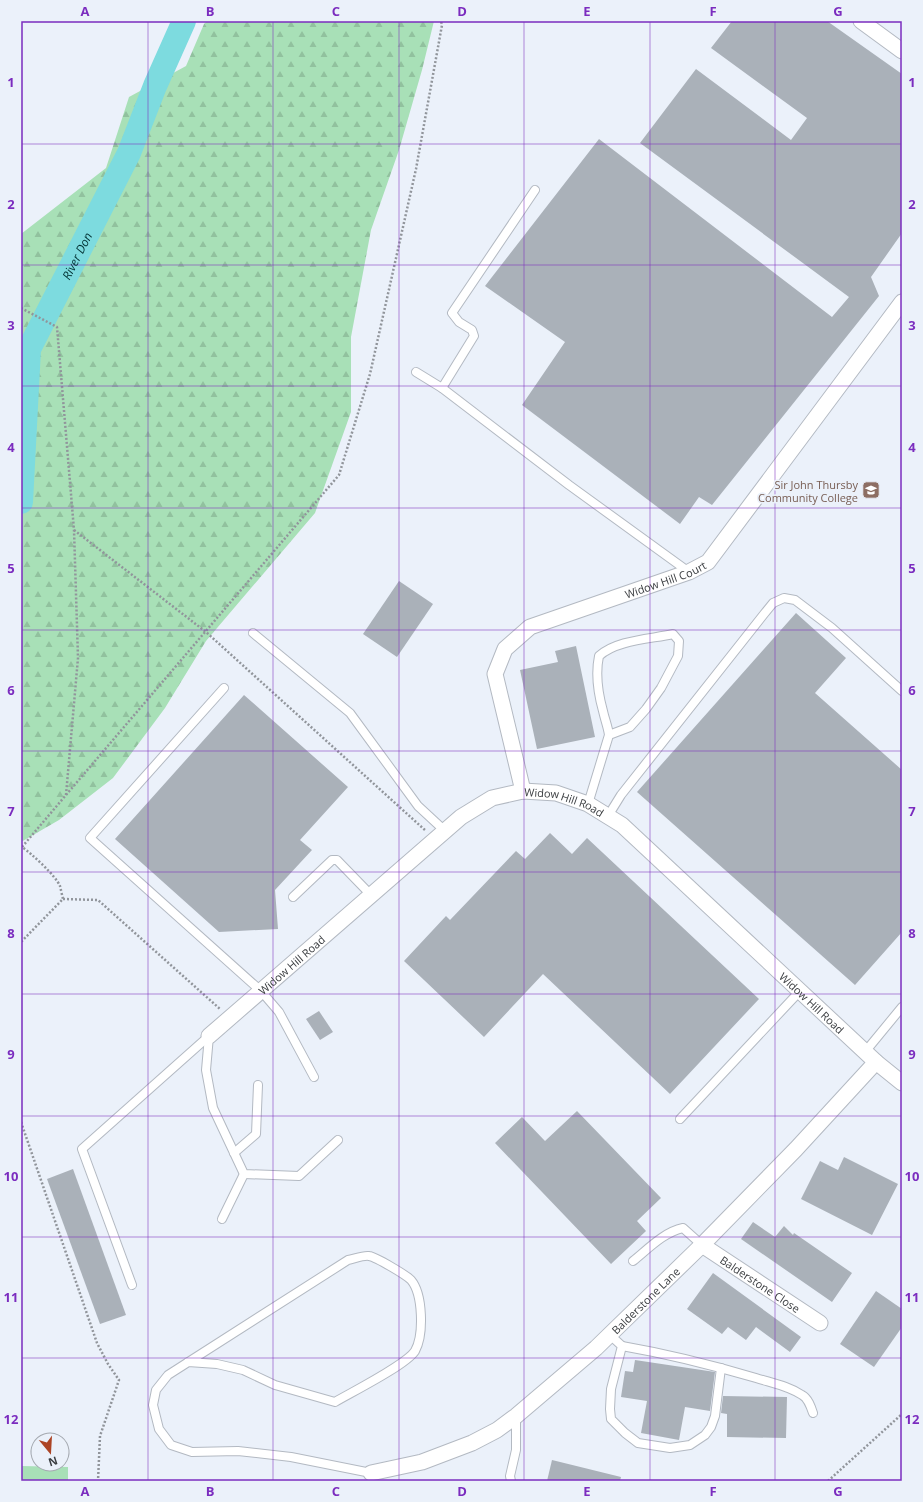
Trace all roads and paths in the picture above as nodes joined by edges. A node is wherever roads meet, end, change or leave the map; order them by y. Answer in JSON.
{"nodes":[{"id":1,"x":441,"y":21,"type":"edge"},
{"id":2,"x":861,"y":21,"type":"edge"},
{"id":3,"x":902,"y":52,"type":"edge"},
{"id":4,"x":535,"y":190,"type":"dead end"},
{"id":5,"x":902,"y":302,"type":"edge"},
{"id":6,"x":21,"y":308,"type":"edge"},
{"id":7,"x":416,"y":372,"type":"dead end"},
{"id":8,"x":442,"y":388,"type":"junction"},
{"id":9,"x":74,"y":530,"type":"junction"},
{"id":10,"x":690,"y":572,"type":"junction"},
{"id":11,"x":206,"y":632,"type":"junction"},
{"id":12,"x":253,"y":633,"type":"dead end"},
{"id":13,"x":224,"y":688,"type":"dead end"},
{"id":14,"x":902,"y":691,"type":"edge"},
{"id":15,"x":609,"y":736,"type":"junction"},
{"id":16,"x":523,"y":791,"type":"junction"},
{"id":17,"x":66,"y":795,"type":"junction"},
{"id":18,"x":588,"y":804,"type":"junction"},
{"id":19,"x":608,"y":816,"type":"junction"},
{"id":20,"x":440,"y":835,"type":"junction"},
{"id":21,"x":371,"y":895,"type":"junction"},
{"id":22,"x":293,"y":897,"type":"dead end"},
{"id":23,"x":62,"y":899,"type":"junction"},
{"id":24,"x":21,"y":942,"type":"edge"},
{"id":25,"x":262,"y":991,"type":"junction"},
{"id":26,"x":800,"y":991,"type":"junction"},
{"id":27,"x":902,"y":1008,"type":"edge"},
{"id":28,"x":230,"y":1018,"type":"junction"},
{"id":29,"x":209,"y":1036,"type":"junction"},
{"id":30,"x":865,"y":1052,"type":"junction"},
{"id":31,"x":876,"y":1062,"type":"junction"},
{"id":32,"x":314,"y":1077,"type":"dead end"},
{"id":33,"x":902,"y":1083,"type":"edge"},
{"id":34,"x":258,"y":1085,"type":"dead end"},
{"id":35,"x":680,"y":1119,"type":"dead end"},
{"id":36,"x":21,"y":1122,"type":"edge"},
{"id":37,"x":338,"y":1140,"type":"dead end"},
{"id":38,"x":234,"y":1153,"type":"junction"},
{"id":39,"x":244,"y":1174,"type":"junction"},
{"id":40,"x":222,"y":1219,"type":"dead end"},
{"id":41,"x":702,"y":1245,"type":"junction"},
{"id":42,"x":633,"y":1261,"type":"dead end"},
{"id":43,"x":132,"y":1285,"type":"dead end"},
{"id":44,"x":820,"y":1323,"type":"dead end"},
{"id":45,"x":610,"y":1335,"type":"junction"},
{"id":46,"x":622,"y":1346,"type":"junction"},
{"id":47,"x":188,"y":1362,"type":"junction"},
{"id":48,"x":721,"y":1368,"type":"junction"},
{"id":49,"x":813,"y":1413,"type":"dead end"},
{"id":50,"x":902,"y":1414,"type":"edge"},
{"id":51,"x":516,"y":1416,"type":"junction"},
{"id":52,"x":371,"y":1473,"type":"joint"},
{"id":53,"x":98,"y":1481,"type":"edge"},
{"id":54,"x":511,"y":1481,"type":"edge"},
{"id":55,"x":828,"y":1481,"type":"edge"}],
"edges":[{"from":1,"to":11,"type":"path"},
{"from":2,"to":3,"type":"street"},
{"from":4,"to":8,"type":"lane"},
{"from":5,"to":10,"type":"street","name":"Widow Hill Court"},
{"from":6,"to":9,"type":"path"},
{"from":7,"to":8,"type":"lane"},
{"from":8,"to":10,"type":"lane"},
{"from":9,"to":11,"type":"path"},
{"from":9,"to":17,"type":"path"},
{"from":10,"to":16,"type":"street","name":"Widow Hill Court"},
{"from":11,"to":17,"type":"path"},
{"from":11,"to":20,"type":"path"},
{"from":12,"to":20,"type":"lane"},
{"from":13,"to":25,"type":"lane"},
{"from":14,"to":19,"type":"lane"},
{"from":15,"to":15,"type":"lane"},
{"from":15,"to":18,"type":"lane"},
{"from":16,"to":18,"type":"street","name":"Widow Hill Road"},
{"from":16,"to":20,"type":"street","name":"Widow Hill Road"},
{"from":17,"to":23,"type":"path"},
{"from":18,"to":19,"type":"street","name":"Widow Hill Road"},
{"from":19,"to":26,"type":"street","name":"Widow Hill Road"},
{"from":20,"to":21,"type":"street","name":"Widow Hill Road"},
{"from":21,"to":22,"type":"lane"},
{"from":21,"to":25,"type":"street","name":"Widow Hill Road"},
{"from":23,"to":24,"type":"path"},
{"from":23,"to":28,"type":"path"},
{"from":25,"to":28,"type":"street","name":"Widow Hill Road"},
{"from":25,"to":32,"type":"lane"},
{"from":26,"to":30,"type":"street","name":"Widow Hill Road"},
{"from":26,"to":35,"type":"lane"},
{"from":27,"to":30,"type":"lane"},
{"from":28,"to":29,"type":"street","name":"Widow Hill Road"},
{"from":29,"to":38,"type":"lane"},
{"from":29,"to":43,"type":"lane"},
{"from":30,"to":31,"type":"street","name":"Widow Hill Road"},
{"from":31,"to":33,"type":"street","name":"Widow Hill Road"},
{"from":31,"to":41,"type":"street","name":"Balderstone Lane"},
{"from":34,"to":38,"type":"lane"},
{"from":36,"to":53,"type":"path"},
{"from":37,"to":39,"type":"lane"},
{"from":38,"to":39,"type":"lane"},
{"from":39,"to":40,"type":"lane"},
{"from":41,"to":42,"type":"lane"},
{"from":41,"to":44,"type":"street","name":"Balderstone Close"},
{"from":41,"to":45,"type":"street","name":"Balderstone Lane"},
{"from":45,"to":46,"type":"lane"},
{"from":45,"to":51,"type":"street","name":"Balderstone Lane"},
{"from":46,"to":48,"type":"lane"},
{"from":46,"to":48,"type":"lane"},
{"from":47,"to":47,"type":"lane"},
{"from":47,"to":52,"type":"lane"},
{"from":48,"to":49,"type":"lane"},
{"from":50,"to":55,"type":"path"},
{"from":51,"to":52,"type":"street","name":"Balderstone Lane"},
{"from":51,"to":54,"type":"lane"}]}
